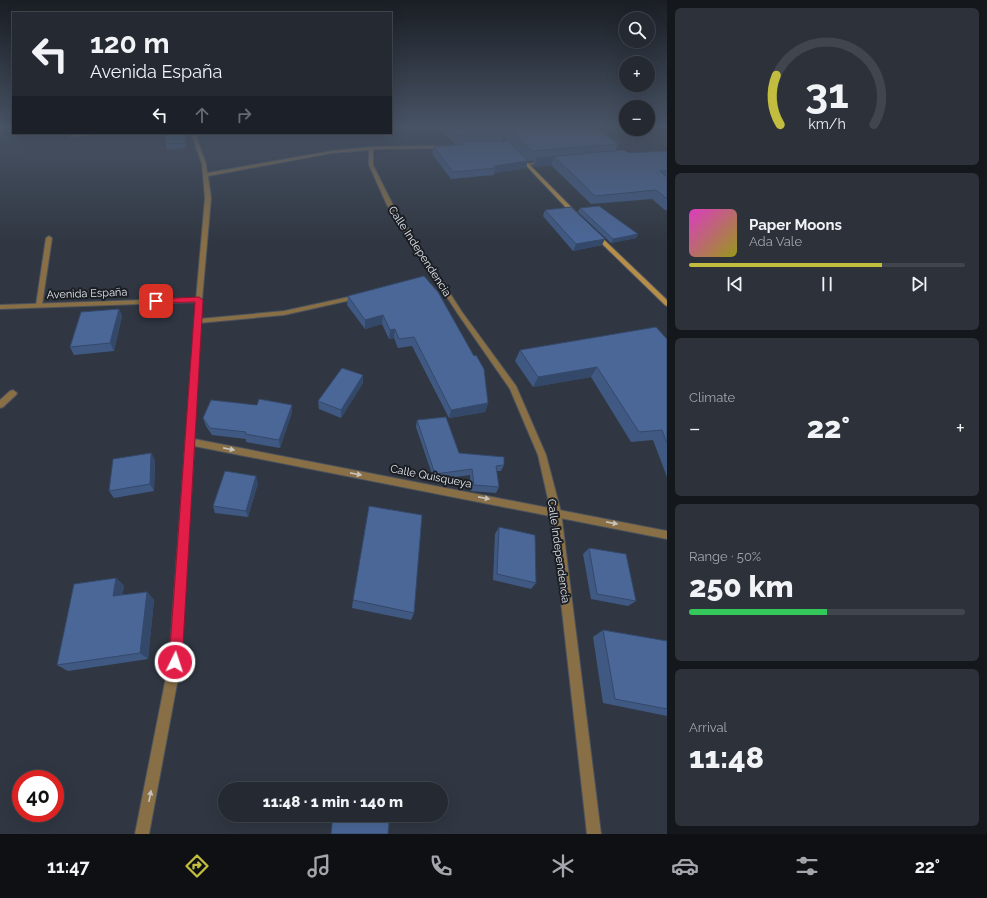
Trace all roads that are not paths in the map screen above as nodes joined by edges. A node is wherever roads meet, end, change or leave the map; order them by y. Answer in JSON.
{"nodes":[{"id":1,"x":204,"y":165,"type":"edge"},
{"id":2,"x":258,"y":165,"type":"edge"},
{"id":3,"x":371,"y":165,"type":"edge"},
{"id":4,"x":529,"y":165,"type":"edge"},
{"id":5,"x":206,"y":174,"type":"junction"},
{"id":6,"x":582,"y":220,"type":"edge"},
{"id":7,"x":593,"y":231,"type":"edge"},
{"id":8,"x":49,"y":238,"type":"dead end"},
{"id":9,"x":437,"y":278,"type":"junction"},
{"id":10,"x":429,"y":280,"type":"edge"},
{"id":11,"x":363,"y":296,"type":"edge"},
{"id":12,"x":199,"y":300,"type":"junction"},
{"id":13,"x":667,"y":304,"type":"edge"},
{"id":14,"x":39,"y":305,"type":"junction"},
{"id":15,"x":0,"y":307,"type":"edge"},
{"id":16,"x":199,"y":321,"type":"junction"},
{"id":17,"x":14,"y":393,"type":"dead end"},
{"id":18,"x":0,"y":405,"type":"edge"},
{"id":19,"x":190,"y":442,"type":"junction"},
{"id":20,"x":556,"y":512,"type":"junction"},
{"id":21,"x":667,"y":535,"type":"edge"},
{"id":22,"x":142,"y":834,"type":"edge"},
{"id":23,"x":594,"y":834,"type":"edge"}],
"edges":[{"from":1,"to":5,"type":"street"},
{"from":2,"to":5,"type":"street"},
{"from":3,"to":9,"type":"street","name":"Calle Independencia"},
{"from":4,"to":6,"type":"main road"},
{"from":5,"to":12,"type":"street"},
{"from":7,"to":13,"type":"main road"},
{"from":8,"to":14,"type":"street"},
{"from":9,"to":10,"type":"street"},
{"from":9,"to":20,"type":"street","name":"Calle Independencia"},
{"from":11,"to":16,"type":"street"},
{"from":12,"to":14,"type":"street","name":"Avenida España"},
{"from":12,"to":16,"type":"street"},
{"from":14,"to":15,"type":"street","name":"Avenida España"},
{"from":16,"to":19,"type":"street"},
{"from":17,"to":18,"type":"street"},
{"from":19,"to":20,"type":"street","name":"Calle Quisqueya","one_way":true},
{"from":22,"to":19,"type":"street","one_way":true},
{"from":20,"to":21,"type":"street","name":"Calle Quisqueya","one_way":true},
{"from":20,"to":23,"type":"street","name":"Calle Independencia"}]}
